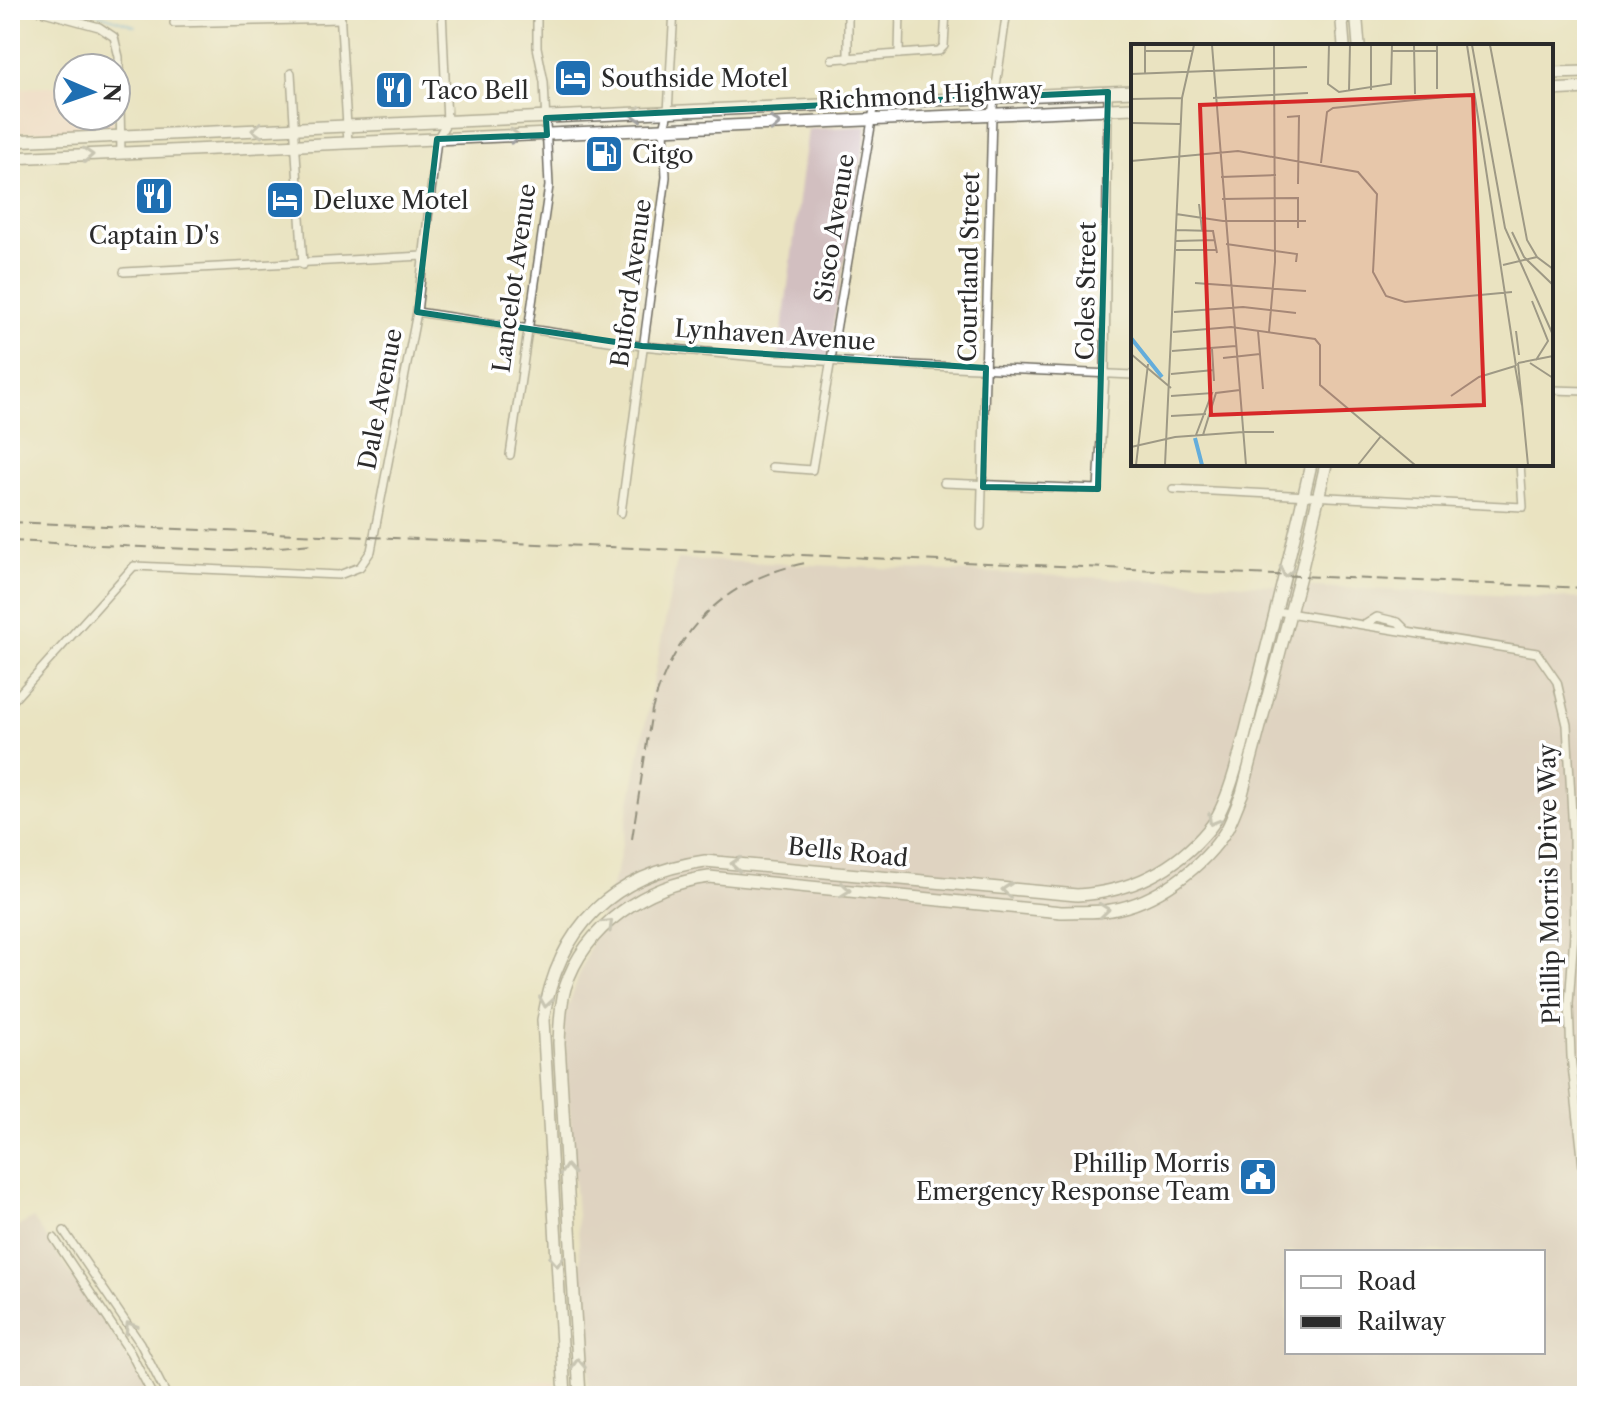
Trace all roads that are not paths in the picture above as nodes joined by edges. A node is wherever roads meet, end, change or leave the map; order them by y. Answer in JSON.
{"nodes":[{"id":1,"x":37,"y":10,"type":"edge"},
{"id":2,"x":229,"y":10,"type":"edge"},
{"id":3,"x":442,"y":10,"type":"edge"},
{"id":4,"x":537,"y":10,"type":"edge"},
{"id":5,"x":674,"y":10,"type":"edge"},
{"id":6,"x":848,"y":10,"type":"edge"},
{"id":7,"x":900,"y":10,"type":"edge"},
{"id":8,"x":946,"y":10,"type":"edge"},
{"id":9,"x":1007,"y":10,"type":"edge"},
{"id":10,"x":1341,"y":10,"type":"edge"},
{"id":11,"x":1356,"y":10,"type":"edge"},
{"id":12,"x":340,"y":15,"type":"edge"},
{"id":13,"x":230,"y":22,"type":"junction"},
{"id":14,"x":174,"y":23,"type":"dead end"},
{"id":15,"x":1344,"y":44,"type":"edge"},
{"id":16,"x":1359,"y":44,"type":"edge"},
{"id":17,"x":899,"y":54,"type":"junction"},
{"id":18,"x":832,"y":59,"type":"dead end"},
{"id":19,"x":848,"y":59,"type":"junction"},
{"id":20,"x":1587,"y":72,"type":"edge"},
{"id":21,"x":291,"y":73,"type":"dead end"},
{"id":22,"x":1553,"y":73,"type":"edge"},
{"id":23,"x":1587,"y":88,"type":"edge"},
{"id":24,"x":1553,"y":90,"type":"edge"},
{"id":25,"x":1131,"y":91,"type":"edge"},
{"id":26,"x":1108,"y":92,"type":"junction"},
{"id":27,"x":993,"y":98,"type":"junction"},
{"id":28,"x":875,"y":103,"type":"junction"},
{"id":29,"x":1131,"y":108,"type":"edge"},
{"id":30,"x":1108,"y":109,"type":"junction"},
{"id":31,"x":668,"y":112,"type":"junction"},
{"id":32,"x":992,"y":114,"type":"junction"},
{"id":33,"x":546,"y":118,"type":"junction"},
{"id":34,"x":872,"y":120,"type":"junction"},
{"id":35,"x":447,"y":122,"type":"junction"},
{"id":36,"x":347,"y":126,"type":"junction"},
{"id":37,"x":296,"y":128,"type":"junction"},
{"id":38,"x":664,"y":129,"type":"junction"},
{"id":39,"x":547,"y":135,"type":"junction"},
{"id":40,"x":121,"y":136,"type":"junction"},
{"id":41,"x":437,"y":139,"type":"junction"},
{"id":42,"x":10,"y":141,"type":"edge"},
{"id":43,"x":348,"y":143,"type":"junction"},
{"id":44,"x":296,"y":145,"type":"junction"},
{"id":45,"x":121,"y":153,"type":"junction"},
{"id":46,"x":10,"y":158,"type":"edge"},
{"id":47,"x":423,"y":256,"type":"junction"},
{"id":48,"x":303,"y":265,"type":"junction"},
{"id":49,"x":124,"y":272,"type":"dead end"},
{"id":50,"x":417,"y":312,"type":"junction"},
{"id":51,"x":528,"y":328,"type":"junction"},
{"id":52,"x":642,"y":346,"type":"junction"},
{"id":53,"x":832,"y":361,"type":"junction"},
{"id":54,"x":986,"y":368,"type":"junction"},
{"id":55,"x":1105,"y":374,"type":"junction"},
{"id":56,"x":1131,"y":375,"type":"edge"},
{"id":57,"x":1553,"y":390,"type":"edge"},
{"id":58,"x":1587,"y":391,"type":"edge"},
{"id":59,"x":510,"y":455,"type":"dead end"},
{"id":60,"x":1310,"y":466,"type":"edge"},
{"id":61,"x":1326,"y":466,"type":"edge"},
{"id":62,"x":1520,"y":466,"type":"edge"},
{"id":63,"x":772,"y":467,"type":"dead end"},
{"id":64,"x":944,"y":483,"type":"dead end"},
{"id":65,"x":983,"y":487,"type":"junction"},
{"id":66,"x":1173,"y":489,"type":"dead end"},
{"id":67,"x":1303,"y":496,"type":"junction"},
{"id":68,"x":1318,"y":497,"type":"junction"},
{"id":69,"x":621,"y":513,"type":"dead end"},
{"id":70,"x":981,"y":526,"type":"dead end"},
{"id":71,"x":1276,"y":611,"type":"junction"},
{"id":72,"x":1290,"y":613,"type":"junction"},
{"id":73,"x":10,"y":704,"type":"edge"},
{"id":74,"x":1251,"y":733,"type":"junction"},
{"id":75,"x":774,"y":867,"type":"junction"},
{"id":76,"x":773,"y":883,"type":"junction"},
{"id":77,"x":981,"y":888,"type":"junction"},
{"id":78,"x":979,"y":903,"type":"junction"},
{"id":79,"x":563,"y":1113,"type":"junction"},
{"id":80,"x":548,"y":1114,"type":"junction"},
{"id":81,"x":1587,"y":1203,"type":"edge"},
{"id":82,"x":64,"y":1231,"type":"dead end"},
{"id":83,"x":54,"y":1238,"type":"dead end"},
{"id":84,"x":576,"y":1331,"type":"junction"},
{"id":85,"x":562,"y":1333,"type":"junction"},
{"id":86,"x":153,"y":1396,"type":"edge"},
{"id":87,"x":167,"y":1396,"type":"edge"},
{"id":88,"x":565,"y":1396,"type":"edge"},
{"id":89,"x":580,"y":1396,"type":"edge"}],
"edges":[{"from":1,"to":40,"type":"street"},
{"from":2,"to":13,"type":"street"},
{"from":3,"to":35,"type":"street"},
{"from":4,"to":33,"type":"street","name":"Lancelot Avenue"},
{"from":5,"to":31,"type":"street","name":"Buford Avenue"},
{"from":6,"to":19,"type":"street"},
{"from":7,"to":17,"type":"street"},
{"from":8,"to":17,"type":"street"},
{"from":9,"to":27,"type":"street","name":"Courtland Street"},
{"from":10,"to":15,"type":"main road"},
{"from":11,"to":16,"type":"main road"},
{"from":12,"to":13,"type":"street"},
{"from":12,"to":36,"type":"street"},
{"from":13,"to":14,"type":"street"},
{"from":17,"to":19,"type":"street"},
{"from":18,"to":19,"type":"street"},
{"from":20,"to":22,"type":"main road"},
{"from":21,"to":37,"type":"street"},
{"from":23,"to":24,"type":"main road"},
{"from":25,"to":26,"type":"main road","name":"Richmond Highway"},
{"from":26,"to":27,"type":"main road","name":"Richmond Highway"},
{"from":26,"to":30,"type":"street","name":"Coles Street"},
{"from":27,"to":28,"type":"main road","name":"Richmond Highway"},
{"from":27,"to":32,"type":"street","name":"Courtland Street"},
{"from":28,"to":31,"type":"main road","name":"Richmond Highway"},
{"from":28,"to":34,"type":"street","name":"Sisco Avenue"},
{"from":29,"to":30,"type":"main road","name":"Richmond Highway"},
{"from":30,"to":32,"type":"main road","name":"Richmond Highway"},
{"from":30,"to":55,"type":"street","name":"Coles Street"},
{"from":31,"to":33,"type":"main road","name":"Richmond Highway","one_way":true},
{"from":31,"to":38,"type":"street","name":"Buford Avenue"},
{"from":32,"to":34,"type":"main road","name":"Richmond Highway"},
{"from":32,"to":54,"type":"street","name":"Courtland Street"},
{"from":33,"to":35,"type":"main road","name":"Richmond Highway"},
{"from":33,"to":39,"type":"street","name":"Lancelot Avenue"},
{"from":38,"to":34,"type":"main road","name":"Richmond Highway","one_way":true},
{"from":34,"to":53,"type":"street","name":"Sisco Avenue"},
{"from":35,"to":36,"type":"main road","name":"Richmond Highway"},
{"from":35,"to":41,"type":"street","name":"Dale Avenue"},
{"from":36,"to":37,"type":"main road","name":"Richmond Highway"},
{"from":36,"to":43,"type":"street"},
{"from":37,"to":40,"type":"main road","name":"Richmond Highway","one_way":true},
{"from":37,"to":44,"type":"street"},
{"from":38,"to":39,"type":"main road","name":"Richmond Highway"},
{"from":38,"to":52,"type":"street","name":"Buford Avenue"},
{"from":41,"to":39,"type":"main road","name":"Richmond Highway","one_way":true},
{"from":39,"to":51,"type":"street","name":"Lancelot Avenue"},
{"from":40,"to":42,"type":"main road","name":"Richmond Highway"},
{"from":40,"to":45,"type":"street"},
{"from":41,"to":43,"type":"main road","name":"Richmond Highway"},
{"from":41,"to":47,"type":"street","name":"Dale Avenue"},
{"from":43,"to":44,"type":"main road","name":"Richmond Highway"},
{"from":44,"to":45,"type":"main road","name":"Richmond Highway"},
{"from":44,"to":48,"type":"street"},
{"from":46,"to":45,"type":"main road","name":"Richmond Highway","one_way":true},
{"from":47,"to":48,"type":"street"},
{"from":47,"to":50,"type":"street","name":"Dale Avenue"},
{"from":48,"to":49,"type":"street"},
{"from":50,"to":51,"type":"street","name":"Lynhaven Avenue"},
{"from":50,"to":73,"type":"street","name":"Dale Avenue"},
{"from":51,"to":52,"type":"street","name":"Lynhaven Avenue"},
{"from":51,"to":59,"type":"street","name":"Lancelot Avenue"},
{"from":52,"to":53,"type":"street","name":"Lynhaven Avenue"},
{"from":52,"to":69,"type":"street","name":"Buford Avenue"},
{"from":53,"to":54,"type":"street","name":"Lynhaven Avenue"},
{"from":53,"to":63,"type":"street","name":"Sisco Avenue"},
{"from":54,"to":55,"type":"street","name":"Lynhaven Avenue"},
{"from":54,"to":65,"type":"street","name":"Courtland Street"},
{"from":55,"to":56,"type":"street","name":"Lynhaven Avenue"},
{"from":55,"to":65,"type":"street","name":"Coles Street"},
{"from":57,"to":58,"type":"street"},
{"from":60,"to":67,"type":"main road","name":"Bells Road"},
{"from":61,"to":68,"type":"main road","name":"Bells Road"},
{"from":62,"to":68,"type":"street"},
{"from":64,"to":65,"type":"street"},
{"from":65,"to":70,"type":"street","name":"Courtland Street"},
{"from":66,"to":67,"type":"street"},
{"from":67,"to":68,"type":"street"},
{"from":67,"to":71,"type":"main road","name":"Bells Road","one_way":true},
{"from":68,"to":72,"type":"main road","name":"Bells Road"},
{"from":71,"to":72,"type":"street","name":"Phillip Morris Drive Way"},
{"from":71,"to":74,"type":"main road","name":"Bells Road"},
{"from":72,"to":74,"type":"main road","name":"Bells Road"},
{"from":72,"to":81,"type":"street","name":"Phillip Morris Drive Way"},
{"from":74,"to":77,"type":"main road","name":"Bells Road","one_way":true},
{"from":78,"to":74,"type":"main road","name":"Bells Road","one_way":true},
{"from":75,"to":76,"type":"main road"},
{"from":75,"to":77,"type":"main road","name":"Bells Road"},
{"from":75,"to":80,"type":"main road","name":"Bells Road","one_way":true},
{"from":76,"to":78,"type":"main road","name":"Bells Road","one_way":true},
{"from":79,"to":76,"type":"main road","name":"Bells Road","one_way":true},
{"from":77,"to":78,"type":"main road"},
{"from":79,"to":80,"type":"main road"},
{"from":84,"to":79,"type":"main road","name":"Bells Road","one_way":true},
{"from":80,"to":85,"type":"main road","name":"Bells Road","one_way":true},
{"from":87,"to":82,"type":"street","one_way":true},
{"from":83,"to":86,"type":"street"},
{"from":84,"to":85,"type":"main road"},
{"from":89,"to":84,"type":"main road","name":"Bells Road","one_way":true},
{"from":85,"to":88,"type":"main road","name":"Bells Road"}]}
